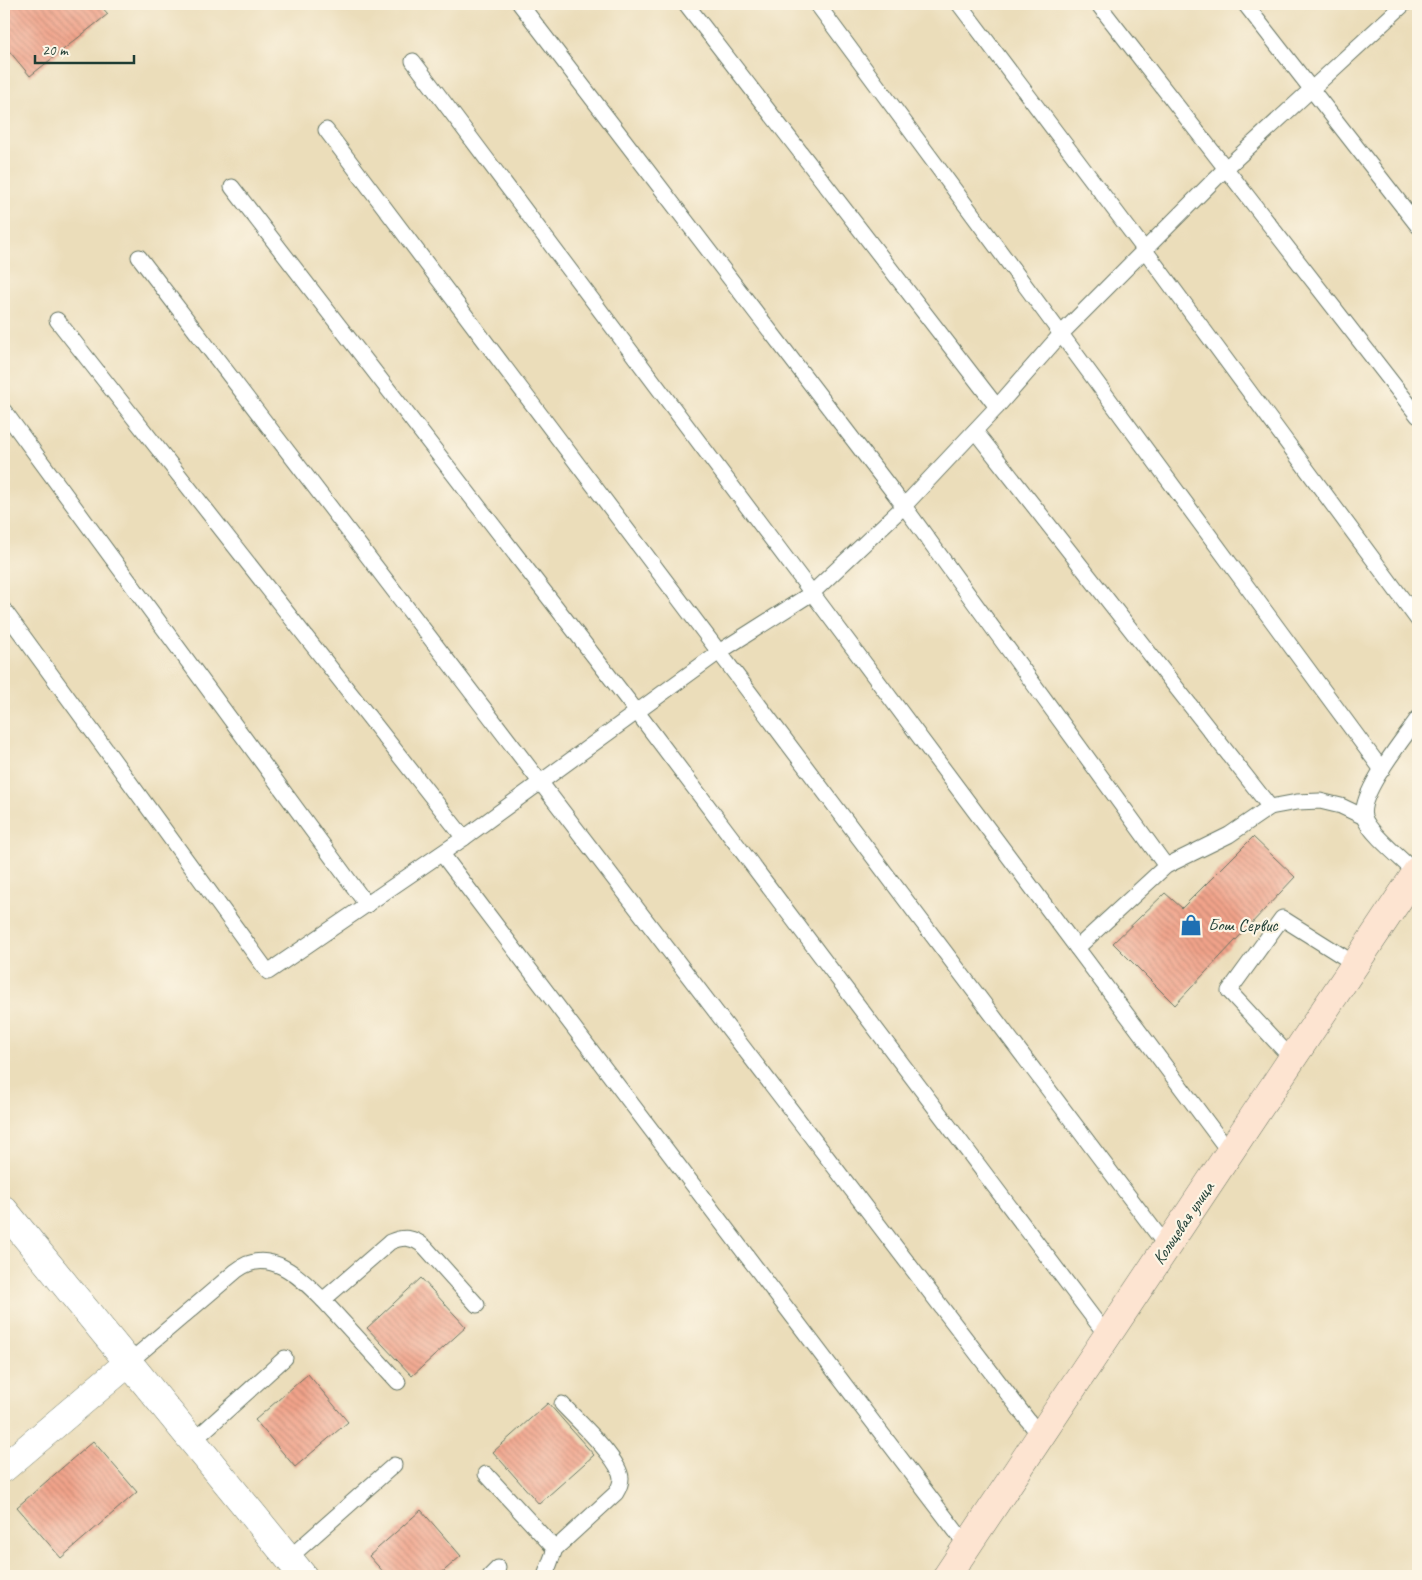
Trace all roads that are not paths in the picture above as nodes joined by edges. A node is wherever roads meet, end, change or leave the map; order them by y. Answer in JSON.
{"nodes":[{"id":1,"x":520,"y":4,"type":"edge"},
{"id":2,"x":686,"y":4,"type":"edge"},
{"id":3,"x":816,"y":4,"type":"edge"},
{"id":4,"x":959,"y":4,"type":"edge"},
{"id":5,"x":1098,"y":4,"type":"edge"},
{"id":6,"x":1245,"y":4,"type":"edge"},
{"id":7,"x":1404,"y":4,"type":"edge"},
{"id":8,"x":413,"y":61,"type":"dead end"},
{"id":9,"x":1312,"y":89,"type":"junction"},
{"id":10,"x":326,"y":130,"type":"dead end"},
{"id":11,"x":1225,"y":169,"type":"junction"},
{"id":12,"x":232,"y":187,"type":"dead end"},
{"id":13,"x":1418,"y":226,"type":"edge"},
{"id":14,"x":1144,"y":249,"type":"junction"},
{"id":15,"x":139,"y":257,"type":"dead end"},
{"id":16,"x":57,"y":320,"type":"dead end"},
{"id":17,"x":1061,"y":334,"type":"junction"},
{"id":18,"x":998,"y":407,"type":"junction"},
{"id":19,"x":4,"y":411,"type":"edge"},
{"id":20,"x":1418,"y":416,"type":"edge"},
{"id":21,"x":975,"y":431,"type":"junction"},
{"id":22,"x":904,"y":506,"type":"junction"},
{"id":23,"x":812,"y":593,"type":"junction"},
{"id":24,"x":4,"y":610,"type":"edge"},
{"id":25,"x":1418,"y":620,"type":"edge"},
{"id":26,"x":719,"y":652,"type":"junction"},
{"id":27,"x":637,"y":712,"type":"junction"},
{"id":28,"x":1418,"y":718,"type":"edge"},
{"id":29,"x":1382,"y":770,"type":"junction"},
{"id":30,"x":541,"y":782,"type":"junction"},
{"id":31,"x":1270,"y":807,"type":"junction"},
{"id":32,"x":1364,"y":817,"type":"junction"},
{"id":33,"x":464,"y":838,"type":"junction"},
{"id":34,"x":442,"y":854,"type":"junction"},
{"id":35,"x":1166,"y":866,"type":"junction"},
{"id":36,"x":1417,"y":872,"type":"edge"},
{"id":37,"x":367,"y":905,"type":"junction"},
{"id":38,"x":1077,"y":948,"type":"junction"},
{"id":39,"x":1355,"y":964,"type":"junction"},
{"id":40,"x":1292,"y":1059,"type":"junction"},
{"id":41,"x":1230,"y":1153,"type":"junction"},
{"id":42,"x":4,"y":1210,"type":"edge"},
{"id":43,"x":1167,"y":1247,"type":"junction"},
{"id":44,"x":323,"y":1300,"type":"junction"},
{"id":45,"x":477,"y":1305,"type":"dead end"},
{"id":46,"x":1107,"y":1336,"type":"junction"},
{"id":47,"x":285,"y":1358,"type":"dead end"},
{"id":48,"x":128,"y":1364,"type":"junction"},
{"id":49,"x":398,"y":1382,"type":"dead end"},
{"id":50,"x":562,"y":1404,"type":"dead end"},
{"id":51,"x":1040,"y":1436,"type":"junction"},
{"id":52,"x":192,"y":1442,"type":"junction"},
{"id":53,"x":394,"y":1465,"type":"dead end"},
{"id":54,"x":4,"y":1468,"type":"edge"},
{"id":55,"x":486,"y":1474,"type":"dead end"},
{"id":56,"x":967,"y":1546,"type":"junction"},
{"id":57,"x":555,"y":1549,"type":"junction"},
{"id":58,"x":296,"y":1567,"type":"edge"},
{"id":59,"x":545,"y":1576,"type":"edge"},
{"id":60,"x":947,"y":1576,"type":"edge"}],
"edges":[{"from":1,"to":22,"type":"lane"},
{"from":2,"to":18,"type":"lane"},
{"from":3,"to":17,"type":"lane"},
{"from":4,"to":14,"type":"lane"},
{"from":5,"to":11,"type":"lane"},
{"from":6,"to":9,"type":"lane"},
{"from":7,"to":9,"type":"lane"},
{"from":8,"to":23,"type":"lane"},
{"from":9,"to":11,"type":"lane"},
{"from":9,"to":13,"type":"lane"},
{"from":10,"to":26,"type":"lane"},
{"from":11,"to":14,"type":"lane"},
{"from":11,"to":20,"type":"lane"},
{"from":12,"to":27,"type":"lane"},
{"from":14,"to":17,"type":"lane"},
{"from":14,"to":25,"type":"lane"},
{"from":15,"to":30,"type":"lane"},
{"from":16,"to":33,"type":"lane"},
{"from":17,"to":18,"type":"lane"},
{"from":17,"to":29,"type":"lane"},
{"from":18,"to":21,"type":"lane"},
{"from":19,"to":37,"type":"lane"},
{"from":21,"to":22,"type":"lane"},
{"from":21,"to":31,"type":"lane"},
{"from":22,"to":23,"type":"lane"},
{"from":22,"to":35,"type":"lane"},
{"from":23,"to":26,"type":"lane"},
{"from":23,"to":38,"type":"lane"},
{"from":24,"to":37,"type":"lane"},
{"from":26,"to":27,"type":"lane"},
{"from":26,"to":43,"type":"lane"},
{"from":27,"to":30,"type":"lane"},
{"from":27,"to":46,"type":"lane"},
{"from":28,"to":29,"type":"lane"},
{"from":29,"to":32,"type":"lane"},
{"from":30,"to":33,"type":"lane"},
{"from":30,"to":51,"type":"lane"},
{"from":31,"to":32,"type":"lane"},
{"from":31,"to":35,"type":"lane"},
{"from":32,"to":36,"type":"lane"},
{"from":33,"to":34,"type":"lane"},
{"from":34,"to":37,"type":"lane"},
{"from":34,"to":56,"type":"lane"},
{"from":35,"to":38,"type":"lane"},
{"from":36,"to":39,"type":"main road","name":"Кольцевая улица"},
{"from":38,"to":41,"type":"lane"},
{"from":39,"to":40,"type":"main road","name":"Кольцевая улица"},
{"from":39,"to":40,"type":"lane"},
{"from":40,"to":41,"type":"main road","name":"Кольцевая улица"},
{"from":41,"to":43,"type":"main road","name":"Кольцевая улица"},
{"from":42,"to":48,"type":"street"},
{"from":43,"to":46,"type":"main road","name":"Кольцевая улица"},
{"from":44,"to":45,"type":"lane"},
{"from":44,"to":48,"type":"lane"},
{"from":44,"to":49,"type":"lane"},
{"from":46,"to":51,"type":"main road","name":"Кольцевая улица"},
{"from":47,"to":52,"type":"lane"},
{"from":48,"to":52,"type":"street"},
{"from":48,"to":54,"type":"street"},
{"from":50,"to":57,"type":"lane"},
{"from":51,"to":56,"type":"main road","name":"Кольцевая улица"},
{"from":52,"to":58,"type":"street"},
{"from":53,"to":58,"type":"lane"},
{"from":55,"to":57,"type":"lane"},
{"from":56,"to":60,"type":"main road","name":"Кольцевая улица"},
{"from":57,"to":59,"type":"lane"}]}
